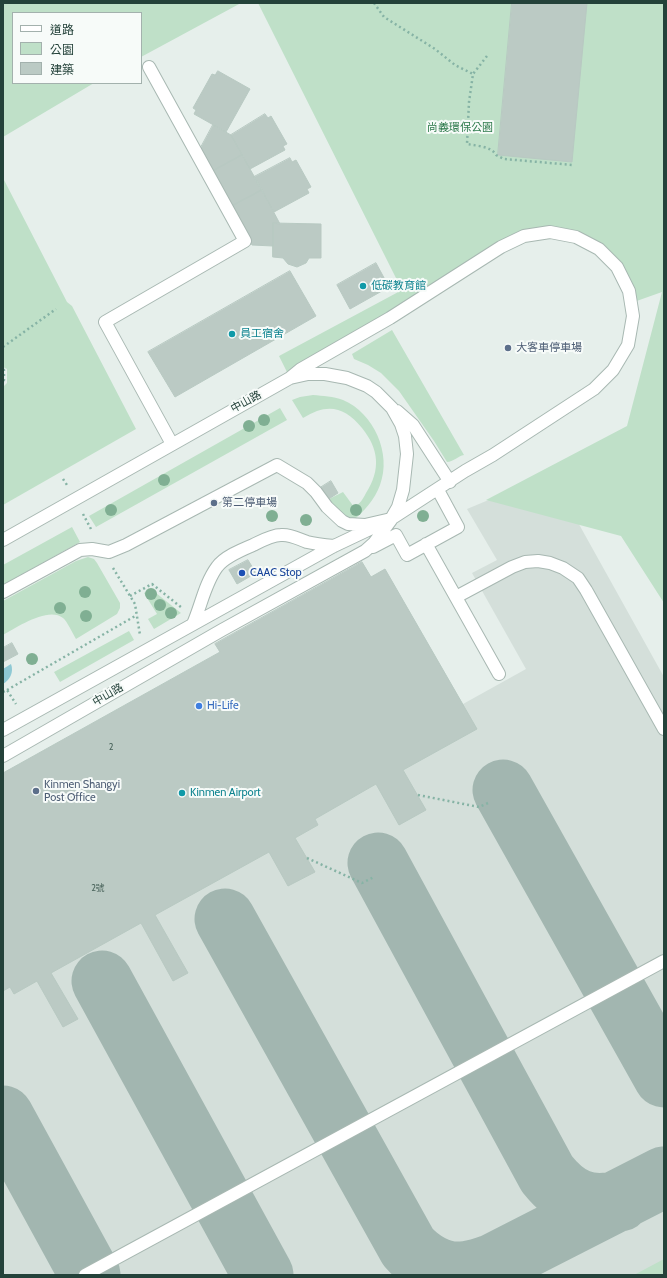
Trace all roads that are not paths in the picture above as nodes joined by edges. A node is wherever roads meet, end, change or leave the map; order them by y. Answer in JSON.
{"nodes":[{"id":1,"x":150,"y":67,"type":"dead end"},
{"id":2,"x":290,"y":378,"type":"junction"},
{"id":3,"x":392,"y":408,"type":"junction"},
{"id":4,"x":172,"y":444,"type":"junction"},
{"id":5,"x":450,"y":482,"type":"junction"},
{"id":6,"x":438,"y":490,"type":"junction"},
{"id":7,"x":391,"y":519,"type":"junction"},
{"id":8,"x":3,"y":540,"type":"edge"},
{"id":9,"x":426,"y":544,"type":"junction"},
{"id":10,"x":334,"y":546,"type":"junction"},
{"id":11,"x":365,"y":551,"type":"junction"},
{"id":12,"x":3,"y":592,"type":"edge"},
{"id":13,"x":456,"y":597,"type":"junction"},
{"id":14,"x":193,"y":624,"type":"junction"},
{"id":15,"x":499,"y":674,"type":"dead end"},
{"id":16,"x":664,"y":729,"type":"edge"},
{"id":17,"x":3,"y":730,"type":"edge"},
{"id":18,"x":3,"y":756,"type":"edge"},
{"id":19,"x":664,"y":961,"type":"edge"},
{"id":20,"x":86,"y":1275,"type":"edge"}],
"edges":[{"from":1,"to":4,"type":"street"},
{"from":2,"to":3,"type":"street","name":"中山路"},
{"from":2,"to":4,"type":"street","name":"中山路"},
{"from":2,"to":5,"type":"street"},
{"from":3,"to":5,"type":"street"},
{"from":3,"to":7,"type":"street","name":"中山路"},
{"from":4,"to":8,"type":"street","name":"中山路"},
{"from":5,"to":6,"type":"street"},
{"from":6,"to":7,"type":"street"},
{"from":6,"to":9,"type":"street"},
{"from":7,"to":10,"type":"street","name":"中山路"},
{"from":7,"to":11,"type":"street","name":"中山路"},
{"from":7,"to":12,"type":"street"},
{"from":9,"to":11,"type":"street"},
{"from":9,"to":13,"type":"street"},
{"from":10,"to":14,"type":"street","name":"中山路"},
{"from":10,"to":14,"type":"street"},
{"from":11,"to":18,"type":"street","name":"中山路"},
{"from":13,"to":15,"type":"street"},
{"from":13,"to":16,"type":"street"},
{"from":14,"to":17,"type":"street","name":"中山路"},
{"from":19,"to":20,"type":"street"}]}
